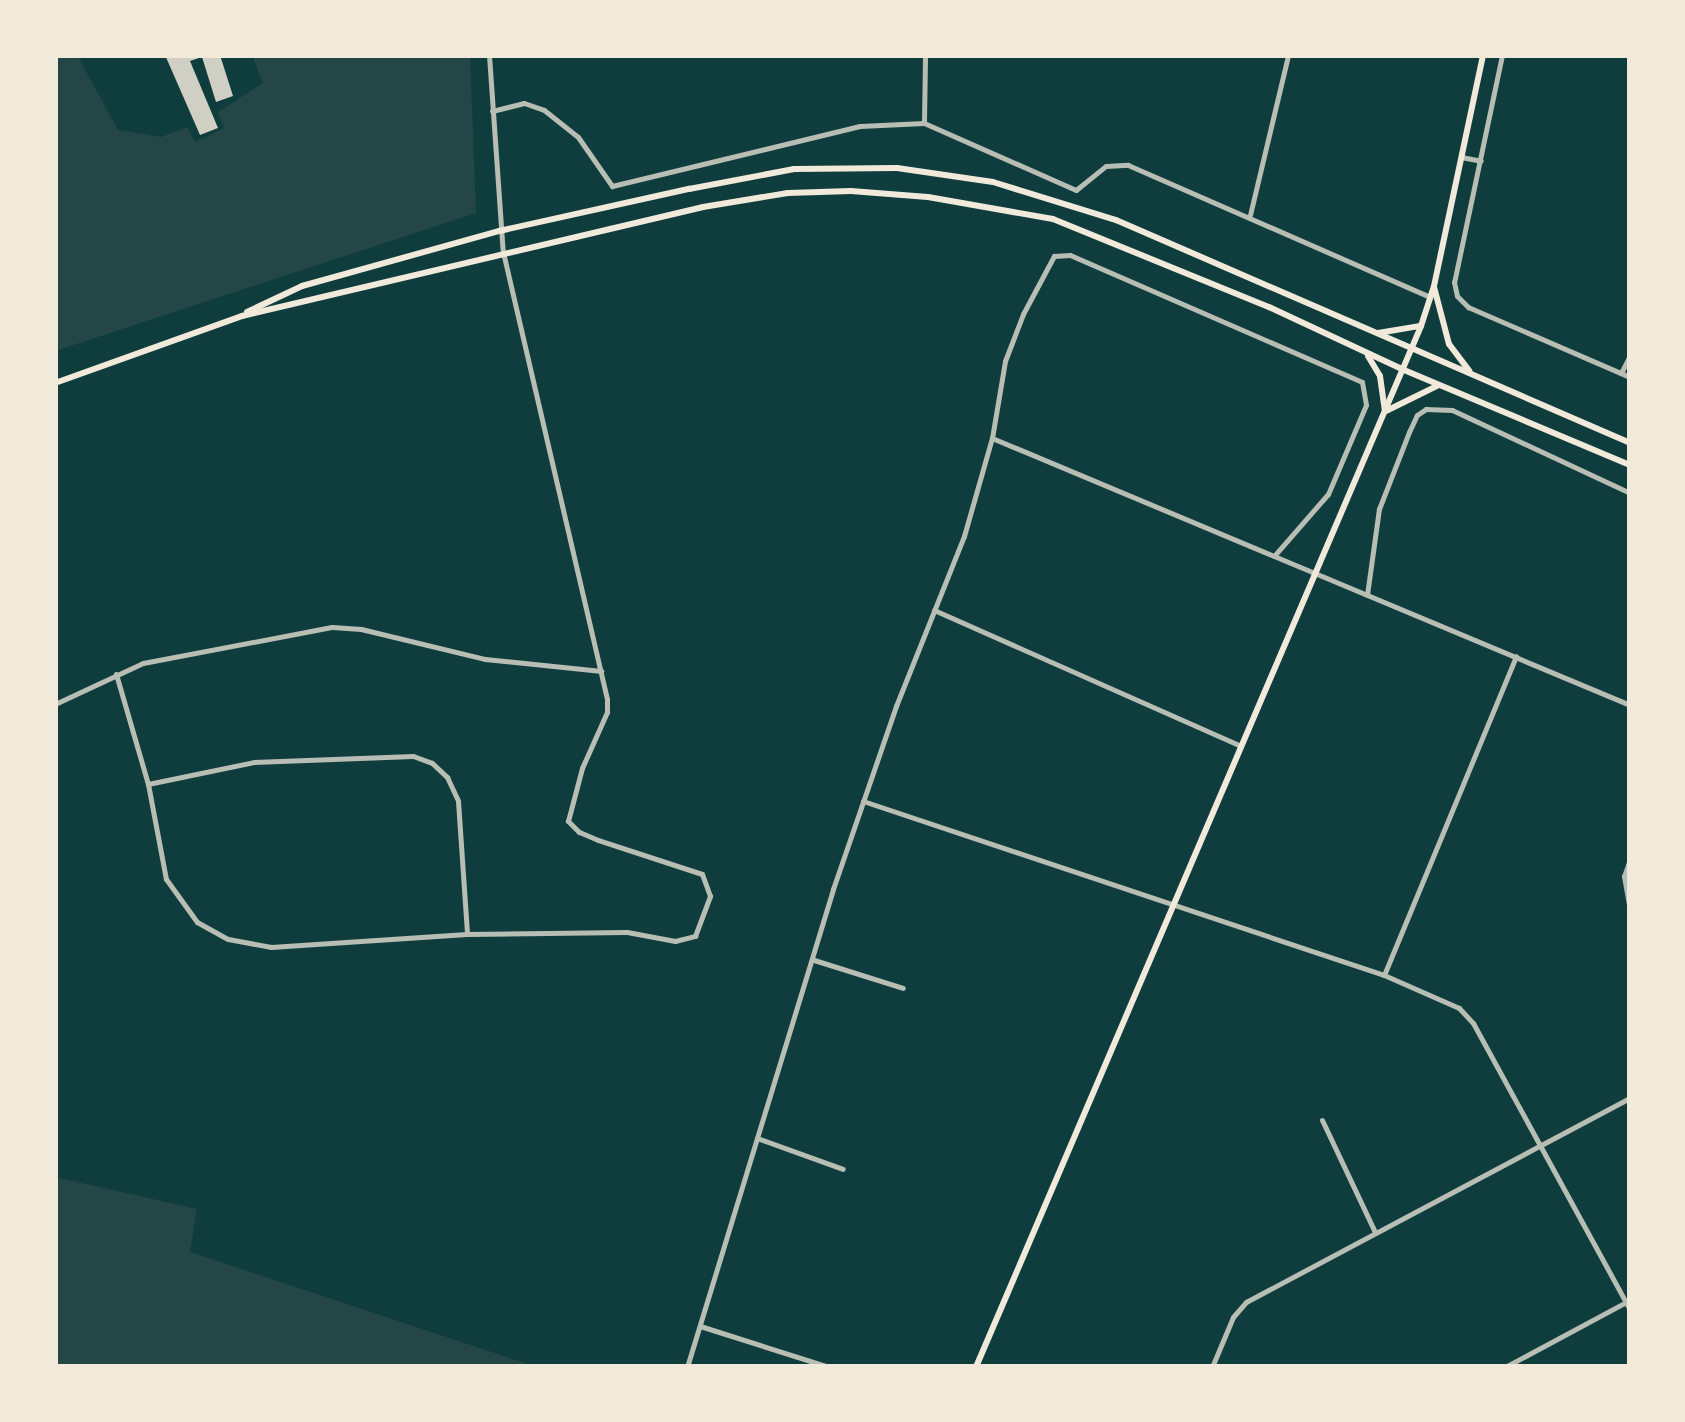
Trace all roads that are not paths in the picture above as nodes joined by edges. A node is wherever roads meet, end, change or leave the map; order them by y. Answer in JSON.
{"nodes":[{"id":1,"x":489,"y":55,"type":"edge"},
{"id":2,"x":925,"y":55,"type":"edge"},
{"id":3,"x":1288,"y":55,"type":"edge"},
{"id":4,"x":1482,"y":55,"type":"edge"},
{"id":5,"x":1502,"y":55,"type":"edge"},
{"id":6,"x":492,"y":111,"type":"junction"},
{"id":7,"x":924,"y":124,"type":"junction"},
{"id":8,"x":1461,"y":156,"type":"junction"},
{"id":9,"x":1481,"y":161,"type":"junction"},
{"id":10,"x":1250,"y":215,"type":"junction"},
{"id":11,"x":499,"y":232,"type":"junction"},
{"id":12,"x":502,"y":253,"type":"junction"},
{"id":13,"x":1434,"y":286,"type":"junction"},
{"id":14,"x":1430,"y":297,"type":"junction"},
{"id":15,"x":242,"y":316,"type":"junction"},
{"id":16,"x":1421,"y":326,"type":"junction"},
{"id":17,"x":1376,"y":334,"type":"junction"},
{"id":18,"x":1412,"y":348,"type":"junction"},
{"id":19,"x":1365,"y":352,"type":"junction"},
{"id":20,"x":1630,"y":355,"type":"edge"},
{"id":21,"x":1404,"y":370,"type":"junction"},
{"id":22,"x":1470,"y":373,"type":"junction"},
{"id":23,"x":1621,"y":373,"type":"junction"},
{"id":24,"x":1630,"y":377,"type":"edge"},
{"id":25,"x":55,"y":383,"type":"edge"},
{"id":26,"x":1440,"y":385,"type":"junction"},
{"id":27,"x":1385,"y":411,"type":"junction"},
{"id":28,"x":992,"y":438,"type":"junction"},
{"id":29,"x":1630,"y":443,"type":"edge"},
{"id":30,"x":1630,"y":466,"type":"edge"},
{"id":31,"x":1630,"y":492,"type":"edge"},
{"id":32,"x":1274,"y":556,"type":"junction"},
{"id":33,"x":1313,"y":573,"type":"junction"},
{"id":34,"x":1367,"y":595,"type":"junction"},
{"id":35,"x":934,"y":610,"type":"junction"},
{"id":36,"x":1516,"y":656,"type":"junction"},
{"id":37,"x":601,"y":670,"type":"junction"},
{"id":38,"x":116,"y":674,"type":"junction"},
{"id":39,"x":55,"y":704,"type":"edge"},
{"id":40,"x":1630,"y":705,"type":"edge"},
{"id":41,"x":1239,"y":745,"type":"junction"},
{"id":42,"x":148,"y":784,"type":"junction"},
{"id":43,"x":863,"y":802,"type":"junction"},
{"id":44,"x":1630,"y":859,"type":"edge"},
{"id":45,"x":1172,"y":904,"type":"junction"},
{"id":46,"x":1630,"y":909,"type":"edge"},
{"id":47,"x":467,"y":934,"type":"junction"},
{"id":48,"x":814,"y":960,"type":"junction"},
{"id":49,"x":1384,"y":975,"type":"junction"},
{"id":50,"x":903,"y":988,"type":"dead end"},
{"id":51,"x":1630,"y":1098,"type":"edge"},
{"id":52,"x":1322,"y":1120,"type":"dead end"},
{"id":53,"x":757,"y":1138,"type":"junction"},
{"id":54,"x":1537,"y":1145,"type":"junction"},
{"id":55,"x":843,"y":1169,"type":"dead end"},
{"id":56,"x":1375,"y":1232,"type":"junction"},
{"id":57,"x":1628,"y":1301,"type":"edge"},
{"id":58,"x":1630,"y":1310,"type":"edge"},
{"id":59,"x":700,"y":1326,"type":"junction"},
{"id":60,"x":686,"y":1367,"type":"edge"},
{"id":61,"x":828,"y":1367,"type":"edge"},
{"id":62,"x":976,"y":1367,"type":"edge"},
{"id":63,"x":1212,"y":1367,"type":"edge"},
{"id":64,"x":1504,"y":1367,"type":"edge"}],
"edges":[{"from":1,"to":6,"type":"street"},
{"from":2,"to":7,"type":"street"},
{"from":3,"to":10,"type":"street"},
{"from":4,"to":8,"type":"main road"},
{"from":5,"to":9,"type":"street"},
{"from":6,"to":7,"type":"street"},
{"from":6,"to":11,"type":"street"},
{"from":7,"to":10,"type":"street"},
{"from":8,"to":9,"type":"street"},
{"from":8,"to":13,"type":"main road"},
{"from":9,"to":23,"type":"street"},
{"from":10,"to":14,"type":"street"},
{"from":11,"to":12,"type":"street"},
{"from":11,"to":15,"type":"main road"},
{"from":11,"to":17,"type":"main road"},
{"from":12,"to":15,"type":"main road"},
{"from":12,"to":19,"type":"main road"},
{"from":12,"to":37,"type":"street"},
{"from":13,"to":14,"type":"main road"},
{"from":13,"to":22,"type":"main road"},
{"from":14,"to":16,"type":"main road"},
{"from":15,"to":25,"type":"main road"},
{"from":16,"to":17,"type":"main road"},
{"from":16,"to":18,"type":"main road"},
{"from":17,"to":18,"type":"main road"},
{"from":18,"to":21,"type":"main road"},
{"from":18,"to":22,"type":"main road"},
{"from":19,"to":21,"type":"main road"},
{"from":19,"to":27,"type":"main road"},
{"from":20,"to":23,"type":"street"},
{"from":21,"to":26,"type":"main road"},
{"from":21,"to":27,"type":"main road"},
{"from":22,"to":29,"type":"main road"},
{"from":23,"to":24,"type":"street"},
{"from":26,"to":27,"type":"main road"},
{"from":26,"to":30,"type":"main road"},
{"from":27,"to":33,"type":"main road"},
{"from":28,"to":32,"type":"street"},
{"from":28,"to":32,"type":"street"},
{"from":28,"to":35,"type":"street"},
{"from":31,"to":34,"type":"street"},
{"from":32,"to":33,"type":"street"},
{"from":33,"to":34,"type":"street"},
{"from":33,"to":41,"type":"main road"},
{"from":34,"to":36,"type":"street"},
{"from":35,"to":41,"type":"street"},
{"from":35,"to":43,"type":"street"},
{"from":36,"to":40,"type":"street"},
{"from":36,"to":49,"type":"street"},
{"from":37,"to":38,"type":"street"},
{"from":37,"to":47,"type":"street"},
{"from":38,"to":39,"type":"street"},
{"from":38,"to":42,"type":"street"},
{"from":41,"to":45,"type":"main road"},
{"from":42,"to":47,"type":"street"},
{"from":42,"to":47,"type":"street"},
{"from":43,"to":45,"type":"street"},
{"from":43,"to":48,"type":"street"},
{"from":44,"to":46,"type":"street"},
{"from":45,"to":49,"type":"street"},
{"from":45,"to":62,"type":"main road"},
{"from":48,"to":50,"type":"street"},
{"from":48,"to":53,"type":"street"},
{"from":49,"to":54,"type":"street"},
{"from":51,"to":54,"type":"street"},
{"from":52,"to":56,"type":"street"},
{"from":53,"to":55,"type":"street"},
{"from":53,"to":59,"type":"street"},
{"from":54,"to":56,"type":"street"},
{"from":54,"to":57,"type":"street"},
{"from":56,"to":63,"type":"street"},
{"from":57,"to":58,"type":"street"},
{"from":57,"to":64,"type":"street"},
{"from":59,"to":60,"type":"street"},
{"from":59,"to":61,"type":"street"}]}
